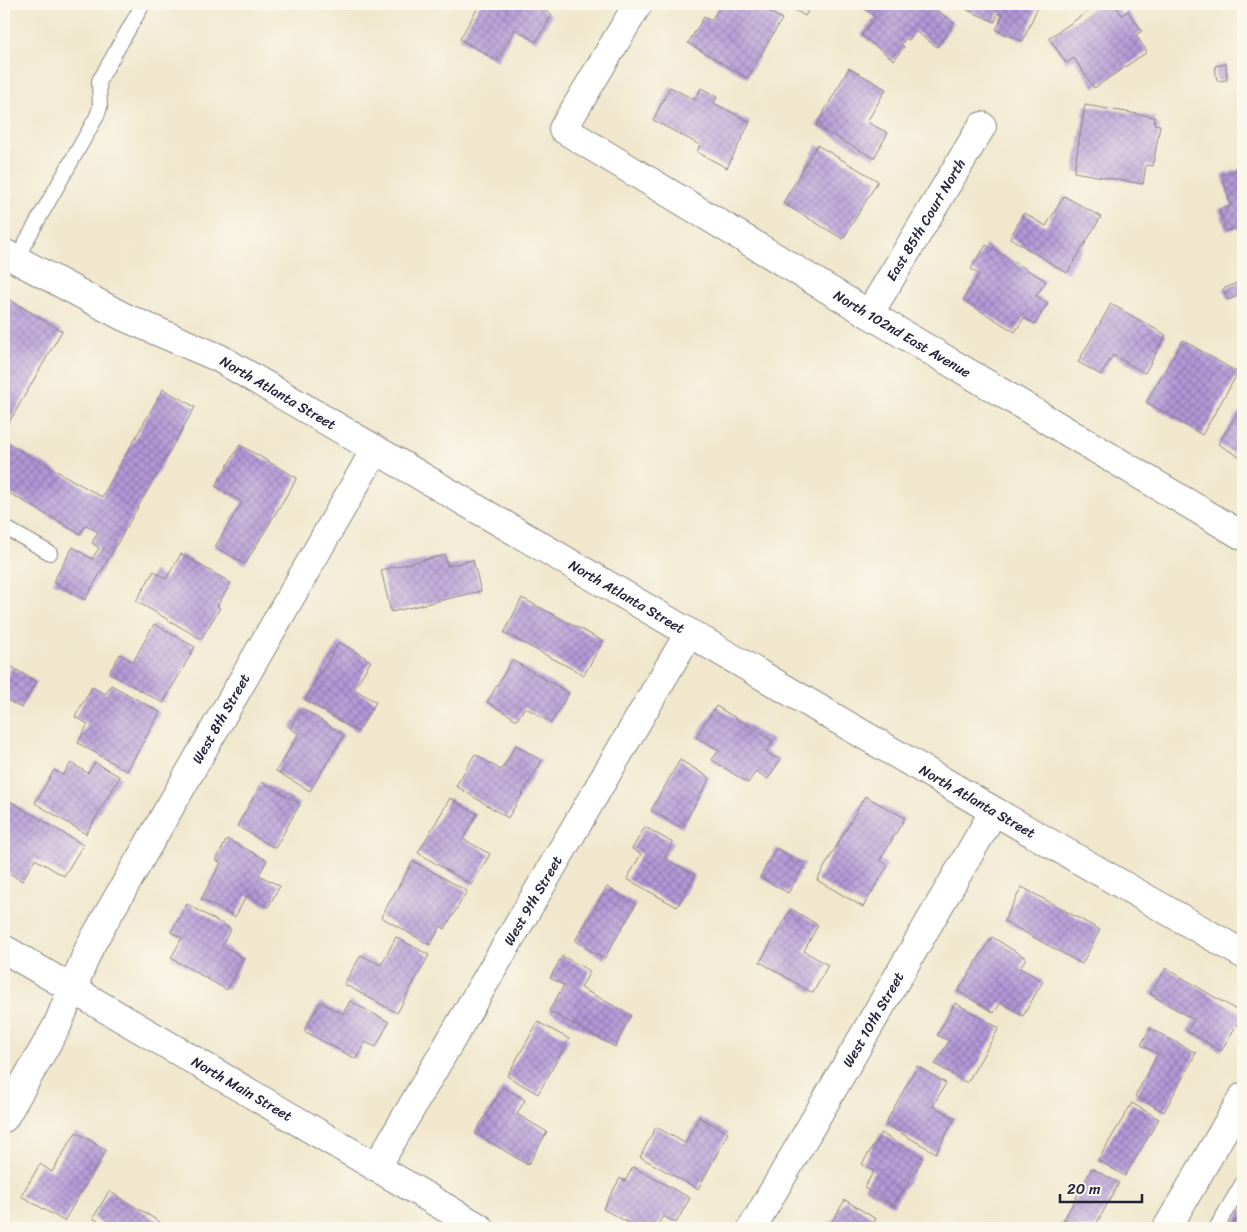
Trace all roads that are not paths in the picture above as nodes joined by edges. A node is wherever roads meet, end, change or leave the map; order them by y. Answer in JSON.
{"nodes":[{"id":1,"x":143,"y":4,"type":"edge"},
{"id":2,"x":638,"y":4,"type":"edge"},
{"id":3,"x":982,"y":126,"type":"dead end"},
{"id":4,"x":10,"y":256,"type":"edge"},
{"id":5,"x":869,"y":314,"type":"junction"},
{"id":6,"x":375,"y":450,"type":"junction"},
{"id":7,"x":4,"y":526,"type":"edge"},
{"id":8,"x":1243,"y":536,"type":"edge"},
{"id":9,"x":50,"y":553,"type":"dead end"},
{"id":10,"x":689,"y":633,"type":"junction"},
{"id":11,"x":994,"y":811,"type":"junction"},
{"id":12,"x":4,"y":949,"type":"edge"},
{"id":13,"x":1243,"y":954,"type":"edge"},
{"id":14,"x":72,"y":989,"type":"junction"},
{"id":15,"x":1243,"y":1097,"type":"edge"},
{"id":16,"x":4,"y":1118,"type":"edge"},
{"id":17,"x":376,"y":1168,"type":"junction"},
{"id":18,"x":1243,"y":1182,"type":"edge"},
{"id":19,"x":480,"y":1228,"type":"edge"},
{"id":20,"x":752,"y":1228,"type":"edge"},
{"id":21,"x":1166,"y":1228,"type":"edge"},
{"id":22,"x":1216,"y":1228,"type":"edge"}],
"edges":[{"from":1,"to":4,"type":"lane"},
{"from":2,"to":5,"type":"street","name":"North 102nd East Avenue"},
{"from":3,"to":5,"type":"street","name":"East 85th Court North"},
{"from":4,"to":6,"type":"street","name":"North Atlanta Street"},
{"from":5,"to":8,"type":"street","name":"North 102nd East Avenue"},
{"from":6,"to":10,"type":"street","name":"North Atlanta Street"},
{"from":6,"to":14,"type":"street","name":"West 8th Street"},
{"from":7,"to":9,"type":"lane"},
{"from":10,"to":11,"type":"street","name":"North Atlanta Street"},
{"from":10,"to":17,"type":"street","name":"West 9th Street"},
{"from":11,"to":13,"type":"street","name":"North Atlanta Street"},
{"from":11,"to":20,"type":"street","name":"West 10th Street"},
{"from":12,"to":14,"type":"street","name":"North Main Street"},
{"from":14,"to":16,"type":"street","name":"West 8th Street"},
{"from":14,"to":17,"type":"street","name":"North Main Street"},
{"from":15,"to":21,"type":"street"},
{"from":17,"to":19,"type":"street","name":"North Main Street"},
{"from":18,"to":22,"type":"lane"}]}
